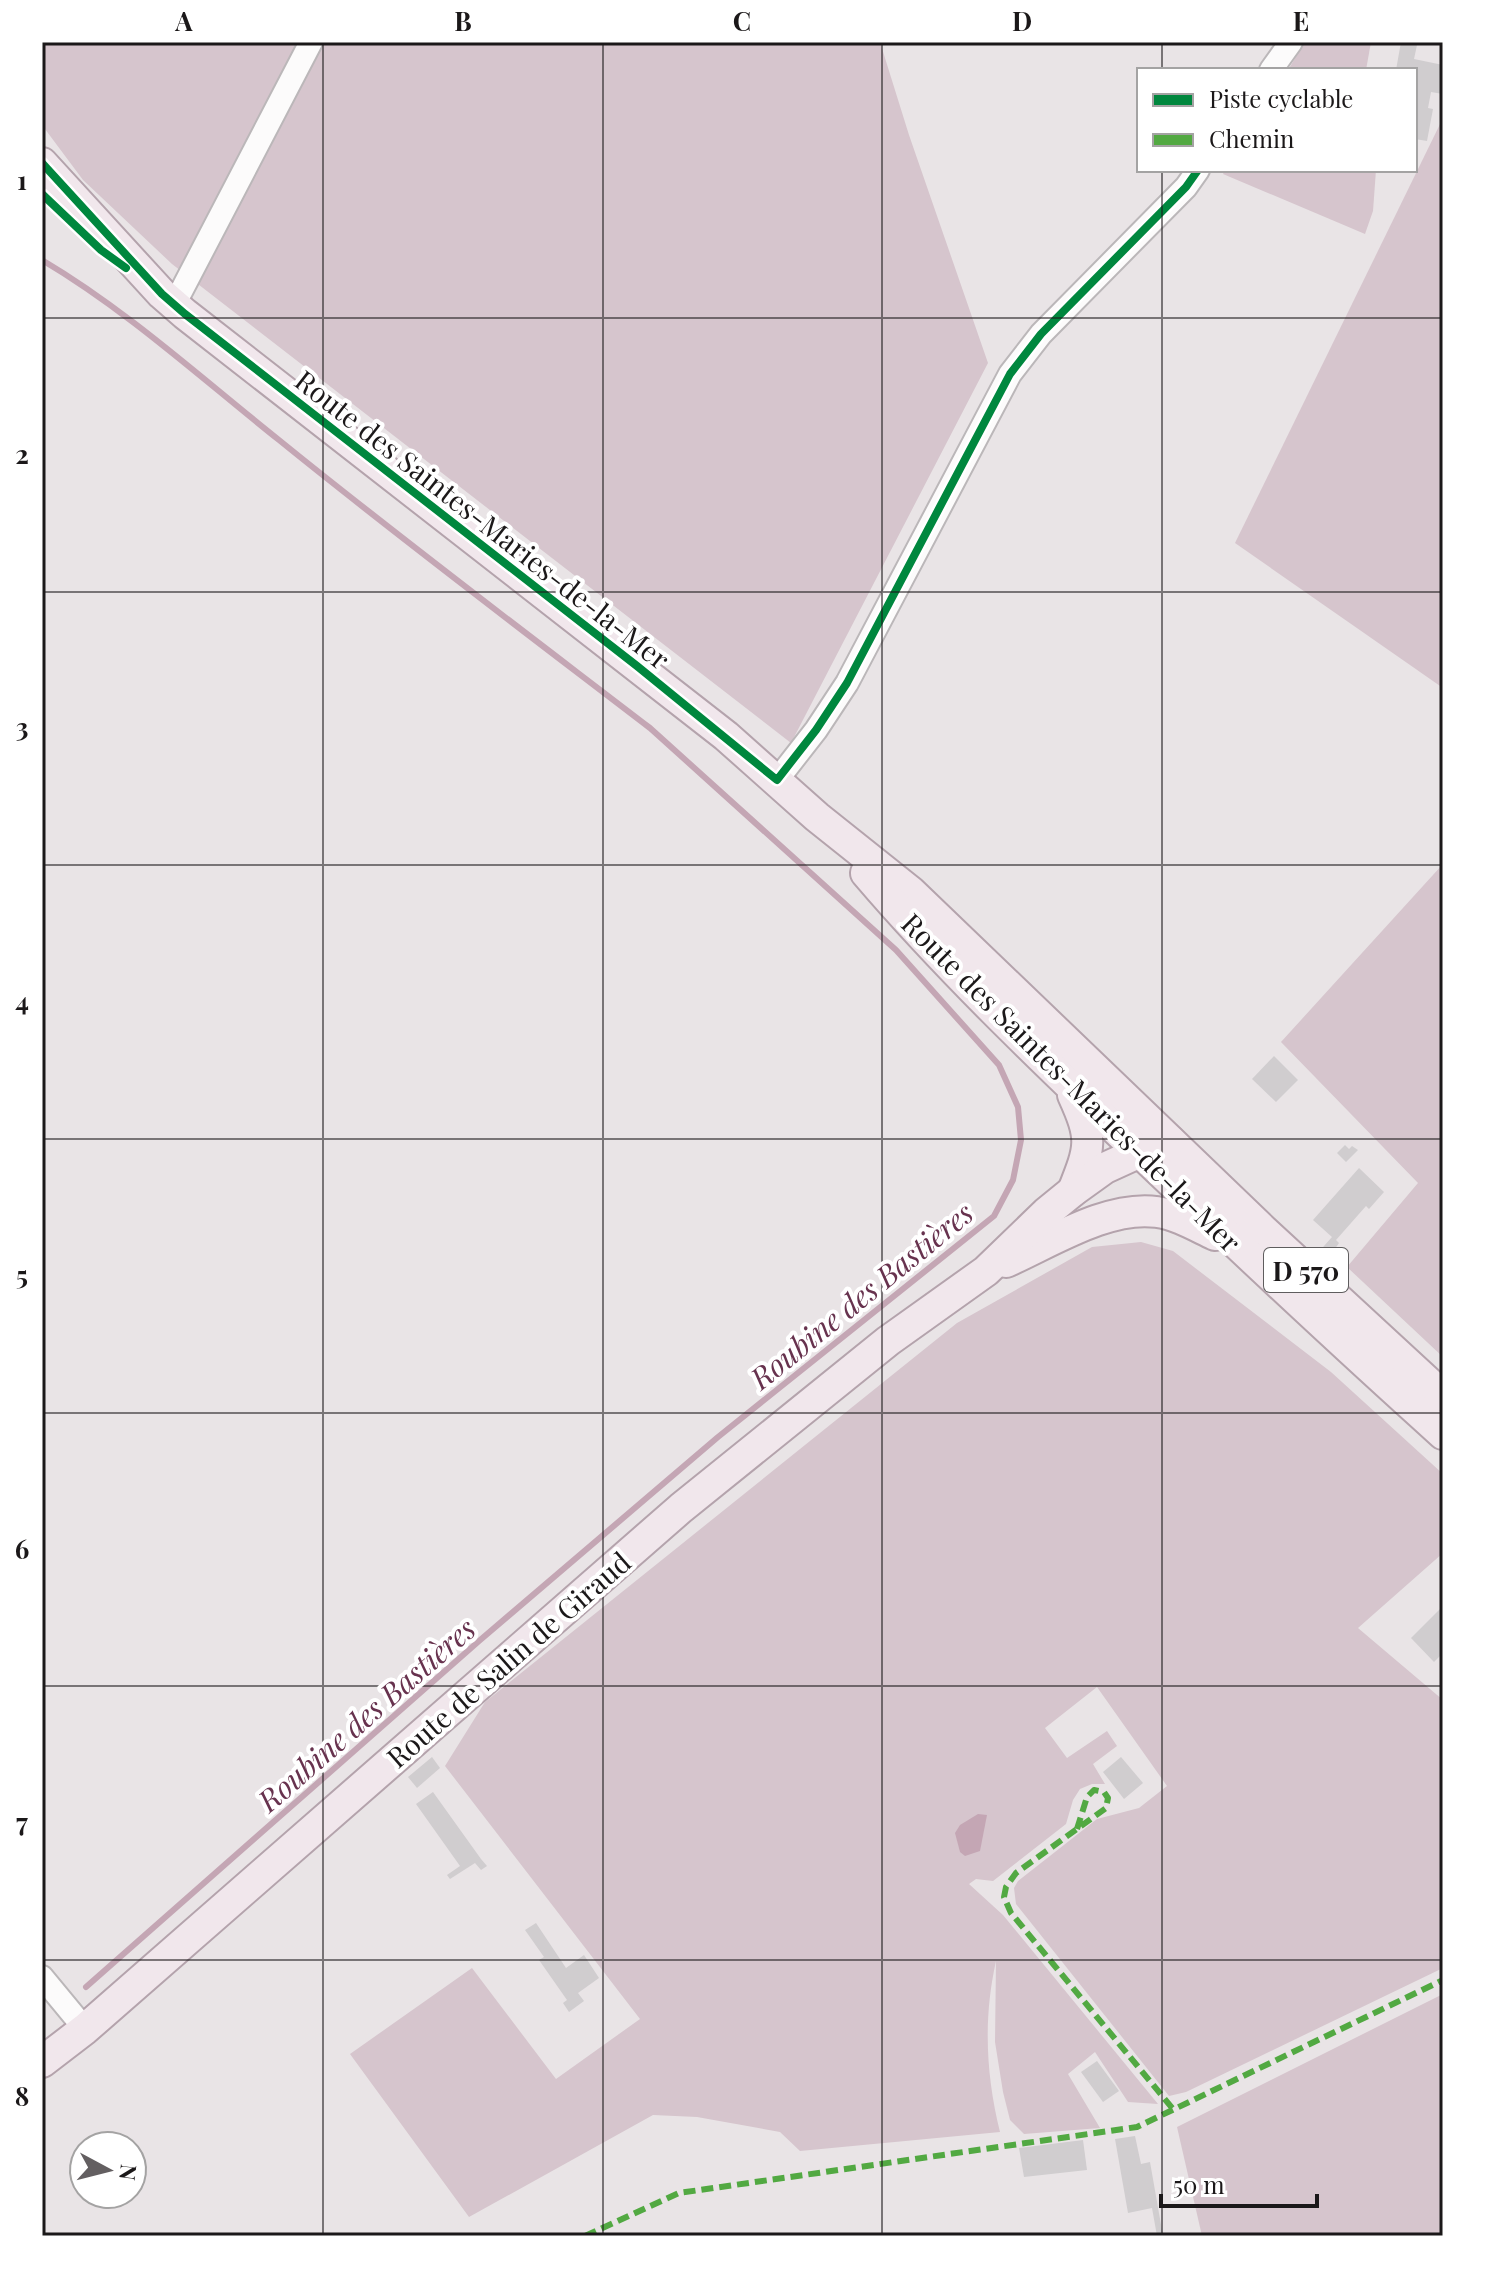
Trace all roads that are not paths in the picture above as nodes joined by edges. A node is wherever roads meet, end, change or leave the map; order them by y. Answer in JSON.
{"nodes":[{"id":1,"x":311,"y":42,"type":"edge"},
{"id":2,"x":1291,"y":42,"type":"edge"},
{"id":3,"x":1272,"y":68,"type":"edge"},
{"id":4,"x":42,"y":163,"type":"edge"},
{"id":5,"x":1197,"y":172,"type":"edge"},
{"id":6,"x":42,"y":194,"type":"edge"},
{"id":7,"x":168,"y":299,"type":"junction"},
{"id":8,"x":777,"y":780,"type":"junction"},
{"id":9,"x":817,"y":817,"type":"junction"},
{"id":10,"x":1067,"y":1082,"type":"junction"},
{"id":11,"x":1170,"y":1141,"type":"junction"},
{"id":12,"x":1149,"y":1160,"type":"junction"},
{"id":13,"x":1073,"y":1191,"type":"junction"},
{"id":14,"x":1115,"y":1213,"type":"junction"},
{"id":15,"x":1253,"y":1240,"type":"junction"},
{"id":16,"x":986,"y":1271,"type":"junction"},
{"id":17,"x":1443,"y":1396,"type":"edge"},
{"id":18,"x":1443,"y":1434,"type":"edge"},
{"id":19,"x":42,"y":1977,"type":"edge"},
{"id":20,"x":85,"y":2029,"type":"junction"},
{"id":21,"x":42,"y":2062,"type":"edge"}],
"edges":[{"from":1,"to":7,"type":"street"},
{"from":2,"to":3,"type":"street"},
{"from":4,"to":7,"type":"main road","name":"Route des Saintes-Maries-de-la-Mer","number":"D 570"},
{"from":5,"to":8,"type":"street"},
{"from":6,"to":7,"type":"main road","name":"Route des Saintes-Maries-de-la-Mer","number":"D 570"},
{"from":7,"to":8,"type":"main road","name":"Route des Saintes-Maries-de-la-Mer","number":"D 570"},
{"from":8,"to":9,"type":"main road","name":"Route des Saintes-Maries-de-la-Mer","number":"D 570"},
{"from":9,"to":10,"type":"main road","name":"Route des Saintes-Maries-de-la-Mer","number":"D 570"},
{"from":9,"to":11,"type":"main road","name":"Route des Saintes-Maries-de-la-Mer","number":"D 570"},
{"from":10,"to":12,"type":"main road","name":"Route des Saintes-Maries-de-la-Mer","number":"D 570"},
{"from":10,"to":13,"type":"main road","name":"Route de Salin de Giraud"},
{"from":11,"to":12,"type":"main road","name":"Route de Salin de Giraud"},
{"from":11,"to":15,"type":"main road","name":"Route des Saintes-Maries-de-la-Mer","number":"D 570"},
{"from":12,"to":13,"type":"main road","name":"Route de Salin de Giraud"},
{"from":12,"to":14,"type":"main road","name":"Route de Salin de Giraud"},
{"from":12,"to":15,"type":"main road","name":"Route des Saintes-Maries-de-la-Mer","number":"D 570"},
{"from":13,"to":16,"type":"main road","name":"Route de Salin de Giraud"},
{"from":14,"to":15,"type":"main road","name":"Route de Salin de Giraud"},
{"from":14,"to":16,"type":"main road","name":"Route de Salin de Giraud"},
{"from":15,"to":17,"type":"main road","name":"Route des Saintes-Maries-de-la-Mer","number":"D 570"},
{"from":15,"to":18,"type":"main road","name":"Route des Saintes-Maries-de-la-Mer","number":"D 570"},
{"from":16,"to":20,"type":"main road","name":"Route de Salin de Giraud"},
{"from":19,"to":20,"type":"street"},
{"from":20,"to":21,"type":"main road","name":"Route de Salin de Giraud"}]}
